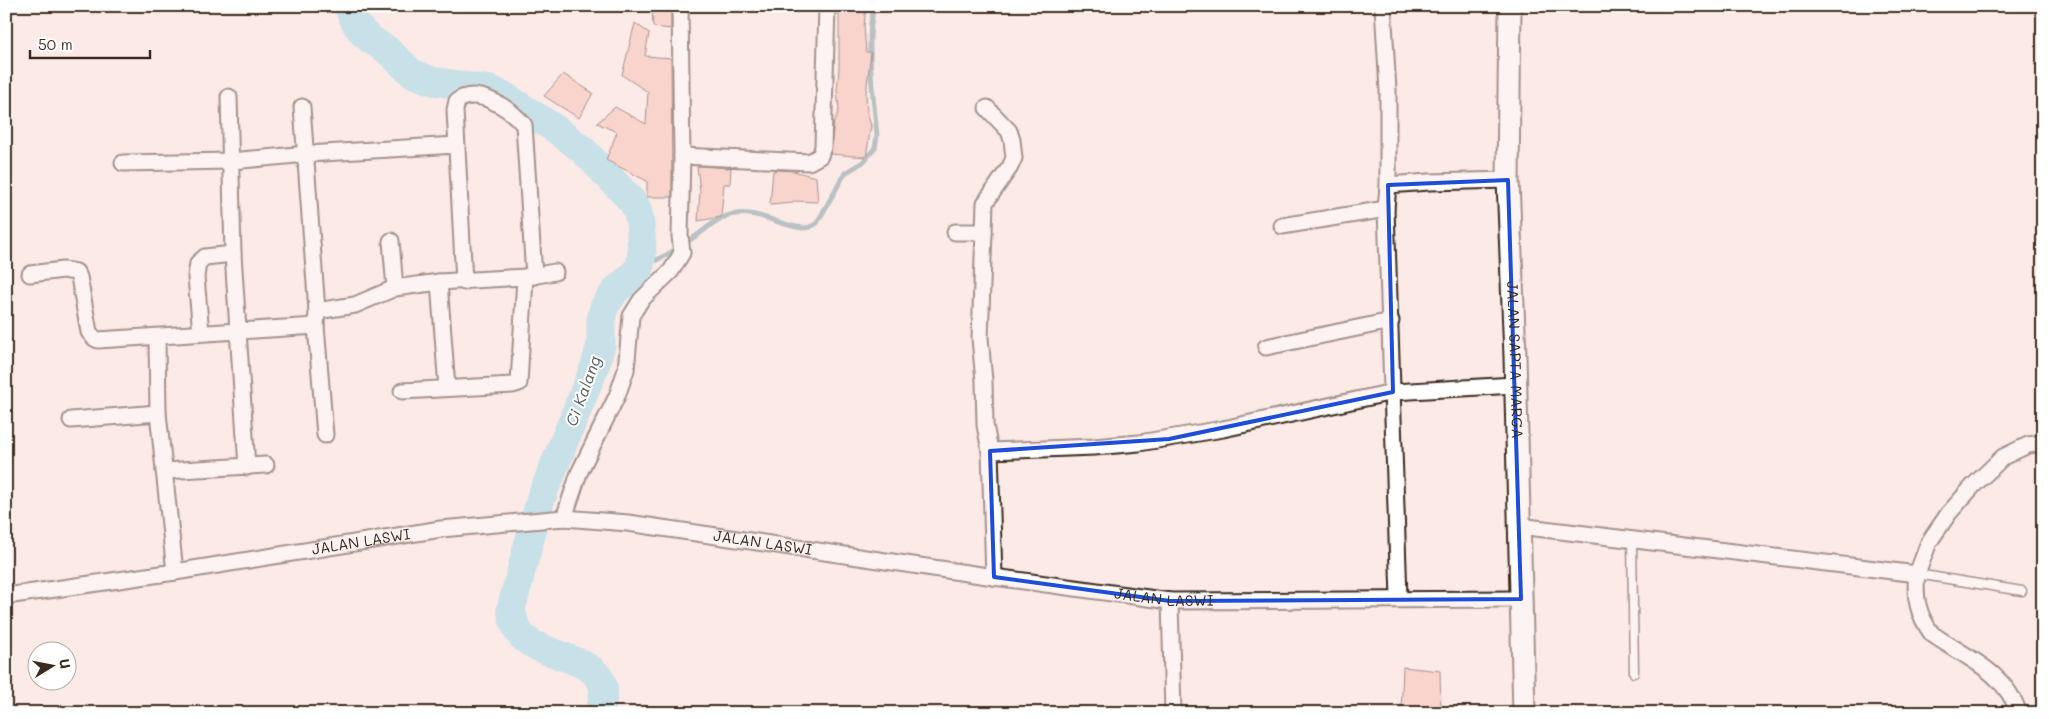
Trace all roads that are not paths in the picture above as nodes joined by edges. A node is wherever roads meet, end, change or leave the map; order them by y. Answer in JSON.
{"nodes":[{"id":1,"x":680,"y":6,"type":"edge"},
{"id":2,"x":827,"y":6,"type":"edge"},
{"id":3,"x":1383,"y":6,"type":"edge"},
{"id":4,"x":1510,"y":6,"type":"edge"},
{"id":5,"x":229,"y":97,"type":"dead end"},
{"id":6,"x":302,"y":107,"type":"dead end"},
{"id":7,"x":987,"y":108,"type":"dead end"},
{"id":8,"x":456,"y":146,"type":"junction"},
{"id":9,"x":307,"y":154,"type":"junction"},
{"id":10,"x":682,"y":156,"type":"junction"},
{"id":11,"x":231,"y":161,"type":"junction"},
{"id":12,"x":123,"y":163,"type":"dead end"},
{"id":13,"x":1508,"y":180,"type":"junction"},
{"id":14,"x":1388,"y":185,"type":"junction"},
{"id":15,"x":1386,"y":209,"type":"junction"},
{"id":16,"x":1282,"y":226,"type":"dead end"},
{"id":17,"x":955,"y":232,"type":"dead end"},
{"id":18,"x":984,"y":232,"type":"junction"},
{"id":19,"x":391,"y":241,"type":"dead end"},
{"id":20,"x":233,"y":254,"type":"junction"},
{"id":21,"x":554,"y":272,"type":"dead end"},
{"id":22,"x":30,"y":274,"type":"dead end"},
{"id":23,"x":530,"y":276,"type":"junction"},
{"id":24,"x":439,"y":282,"type":"junction"},
{"id":25,"x":464,"y":282,"type":"junction"},
{"id":26,"x":395,"y":288,"type":"junction"},
{"id":27,"x":317,"y":319,"type":"junction"},
{"id":28,"x":1391,"y":321,"type":"junction"},
{"id":29,"x":240,"y":332,"type":"junction"},
{"id":30,"x":201,"y":333,"type":"junction"},
{"id":31,"x":157,"y":337,"type":"junction"},
{"id":32,"x":1266,"y":347,"type":"dead end"},
{"id":33,"x":1515,"y":385,"type":"junction"},
{"id":34,"x":447,"y":388,"type":"junction"},
{"id":35,"x":402,"y":391,"type":"dead end"},
{"id":36,"x":1393,"y":392,"type":"junction"},
{"id":37,"x":158,"y":413,"type":"junction"},
{"id":38,"x":72,"y":420,"type":"dead end"},
{"id":39,"x":325,"y":435,"type":"dead end"},
{"id":40,"x":2043,"y":443,"type":"edge"},
{"id":41,"x":990,"y":451,"type":"junction"},
{"id":42,"x":266,"y":465,"type":"dead end"},
{"id":43,"x":247,"y":466,"type":"junction"},
{"id":44,"x":164,"y":471,"type":"junction"},
{"id":45,"x":558,"y":519,"type":"junction"},
{"id":46,"x":1519,"y":526,"type":"junction"},
{"id":47,"x":1632,"y":540,"type":"junction"},
{"id":48,"x":175,"y":572,"type":"junction"},
{"id":49,"x":1917,"y":574,"type":"junction"},
{"id":50,"x":994,"y":577,"type":"junction"},
{"id":51,"x":2022,"y":591,"type":"dead end"},
{"id":52,"x":6,"y":596,"type":"edge"},
{"id":53,"x":1399,"y":598,"type":"junction"},
{"id":54,"x":1521,"y":599,"type":"junction"},
{"id":55,"x":1170,"y":601,"type":"junction"},
{"id":56,"x":1634,"y":673,"type":"dead end"},
{"id":57,"x":1173,"y":713,"type":"edge"},
{"id":58,"x":1524,"y":713,"type":"edge"},
{"id":59,"x":2019,"y":713,"type":"edge"}],
"edges":[{"from":1,"to":10,"type":"street"},
{"from":2,"to":10,"type":"street"},
{"from":3,"to":14,"type":"street"},
{"from":4,"to":13,"type":"main road","name":"JALAN SAPTA MARGA"},
{"from":5,"to":11,"type":"street"},
{"from":6,"to":9,"type":"street"},
{"from":7,"to":18,"type":"street"},
{"from":8,"to":9,"type":"street"},
{"from":8,"to":23,"type":"street"},
{"from":8,"to":25,"type":"street"},
{"from":9,"to":11,"type":"street"},
{"from":9,"to":27,"type":"street"},
{"from":10,"to":45,"type":"street"},
{"from":11,"to":12,"type":"street"},
{"from":11,"to":20,"type":"street"},
{"from":13,"to":14,"type":"street"},
{"from":13,"to":33,"type":"main road","name":"JALAN SAPTA MARGA"},
{"from":14,"to":15,"type":"street"},
{"from":15,"to":16,"type":"street"},
{"from":15,"to":28,"type":"street"},
{"from":17,"to":18,"type":"street"},
{"from":18,"to":41,"type":"street"},
{"from":19,"to":26,"type":"street"},
{"from":20,"to":29,"type":"street"},
{"from":20,"to":30,"type":"street"},
{"from":21,"to":23,"type":"street"},
{"from":22,"to":31,"type":"street"},
{"from":23,"to":25,"type":"street"},
{"from":23,"to":34,"type":"street"},
{"from":24,"to":25,"type":"street"},
{"from":24,"to":26,"type":"street"},
{"from":24,"to":34,"type":"street"},
{"from":26,"to":27,"type":"street"},
{"from":27,"to":29,"type":"street"},
{"from":27,"to":39,"type":"street"},
{"from":28,"to":32,"type":"street"},
{"from":28,"to":36,"type":"street"},
{"from":29,"to":30,"type":"street"},
{"from":29,"to":43,"type":"street"},
{"from":30,"to":31,"type":"street"},
{"from":31,"to":37,"type":"street"},
{"from":33,"to":36,"type":"street"},
{"from":33,"to":46,"type":"main road","name":"JALAN SAPTA MARGA"},
{"from":34,"to":35,"type":"street"},
{"from":36,"to":41,"type":"street"},
{"from":36,"to":53,"type":"street"},
{"from":37,"to":38,"type":"street"},
{"from":37,"to":44,"type":"street"},
{"from":40,"to":49,"type":"street"},
{"from":41,"to":50,"type":"street"},
{"from":42,"to":43,"type":"street"},
{"from":43,"to":44,"type":"street"},
{"from":44,"to":48,"type":"street"},
{"from":45,"to":48,"type":"street","name":"JALAN LASWI"},
{"from":45,"to":50,"type":"street","name":"JALAN LASWI"},
{"from":46,"to":47,"type":"street"},
{"from":46,"to":54,"type":"main road","name":"JALAN SAPTA MARGA"},
{"from":47,"to":49,"type":"street"},
{"from":47,"to":56,"type":"lane"},
{"from":48,"to":52,"type":"street","name":"JALAN LASWI"},
{"from":49,"to":51,"type":"lane"},
{"from":49,"to":59,"type":"street"},
{"from":50,"to":55,"type":"street","name":"JALAN LASWI"},
{"from":53,"to":54,"type":"street","name":"JALAN LASWI"},
{"from":53,"to":55,"type":"street","name":"JALAN LASWI"},
{"from":54,"to":58,"type":"main road","name":"JALAN SAPTA MARGA"},
{"from":55,"to":57,"type":"street"}]}
